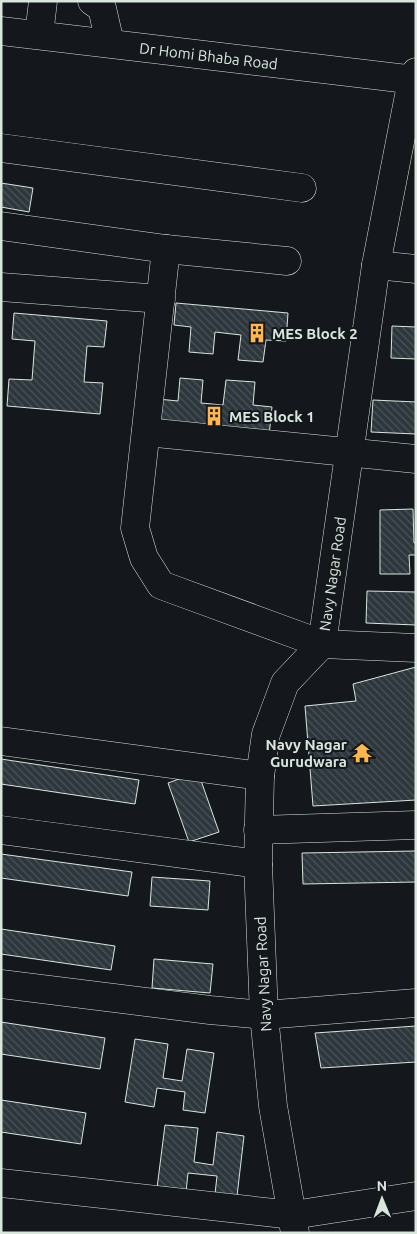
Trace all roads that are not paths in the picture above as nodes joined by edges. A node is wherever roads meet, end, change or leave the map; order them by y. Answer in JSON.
{"nodes":[{"id":1,"x":43,"y":1,"type":"edge"},
{"id":2,"x":92,"y":1,"type":"edge"},
{"id":3,"x":1,"y":31,"type":"edge"},
{"id":4,"x":40,"y":35,"type":"junction"},
{"id":5,"x":110,"y":43,"type":"junction"},
{"id":6,"x":414,"y":77,"type":"edge"},
{"id":7,"x":1,"y":148,"type":"edge"},
{"id":8,"x":302,"y":188,"type":"dead end"},
{"id":9,"x":1,"y":226,"type":"edge"},
{"id":10,"x":166,"y":249,"type":"junction"},
{"id":11,"x":287,"y":261,"type":"dead end"},
{"id":12,"x":376,"y":265,"type":"junction"},
{"id":13,"x":416,"y":269,"type":"edge"},
{"id":14,"x":1,"y":287,"type":"edge"},
{"id":15,"x":161,"y":299,"type":"junction"},
{"id":16,"x":146,"y":432,"type":"junction"},
{"id":17,"x":349,"y":453,"type":"junction"},
{"id":18,"x":416,"y":459,"type":"edge"},
{"id":19,"x":322,"y":644,"type":"junction"},
{"id":20,"x":416,"y":648,"type":"edge"},
{"id":21,"x":1,"y":741,"type":"edge"},
{"id":22,"x":260,"y":776,"type":"junction"},
{"id":23,"x":416,"y":825,"type":"edge"},
{"id":24,"x":1,"y":830,"type":"edge"},
{"id":25,"x":258,"y":830,"type":"junction"},
{"id":26,"x":258,"y":864,"type":"junction"},
{"id":27,"x":1,"y":984,"type":"edge"},
{"id":28,"x":416,"y":1003,"type":"edge"},
{"id":29,"x":264,"y":1015,"type":"junction"},
{"id":30,"x":1,"y":1183,"type":"edge"},
{"id":31,"x":416,"y":1196,"type":"edge"},
{"id":32,"x":294,"y":1224,"type":"edge"}],
"edges":[{"from":1,"to":4,"type":"street"},
{"from":2,"to":5,"type":"street"},
{"from":3,"to":4,"type":"street","name":"Dr Homi Bhaba Road"},
{"from":4,"to":5,"type":"street","name":"Dr Homi Bhaba Road"},
{"from":5,"to":6,"type":"street","name":"Dr Homi Bhaba Road"},
{"from":6,"to":12,"type":"street","name":"Navy Nagar Road"},
{"from":7,"to":8,"type":"street"},
{"from":9,"to":10,"type":"street"},
{"from":10,"to":11,"type":"street"},
{"from":10,"to":15,"type":"street"},
{"from":12,"to":13,"type":"street"},
{"from":12,"to":17,"type":"street","name":"Navy Nagar Road"},
{"from":14,"to":15,"type":"street"},
{"from":15,"to":16,"type":"street"},
{"from":16,"to":17,"type":"street"},
{"from":16,"to":19,"type":"street"},
{"from":17,"to":18,"type":"street"},
{"from":17,"to":19,"type":"street","name":"Navy Nagar Road"},
{"from":19,"to":20,"type":"street"},
{"from":19,"to":22,"type":"street","name":"Navy Nagar Road"},
{"from":21,"to":22,"type":"street"},
{"from":22,"to":25,"type":"street","name":"Navy Nagar Road"},
{"from":23,"to":25,"type":"street"},
{"from":24,"to":26,"type":"street"},
{"from":25,"to":26,"type":"street","name":"Navy Nagar Road"},
{"from":26,"to":29,"type":"street","name":"Navy Nagar Road"},
{"from":27,"to":29,"type":"street"},
{"from":28,"to":29,"type":"street"},
{"from":29,"to":32,"type":"street","name":"Navy Nagar Road"},
{"from":30,"to":32,"type":"street"},
{"from":31,"to":32,"type":"street"}]}
